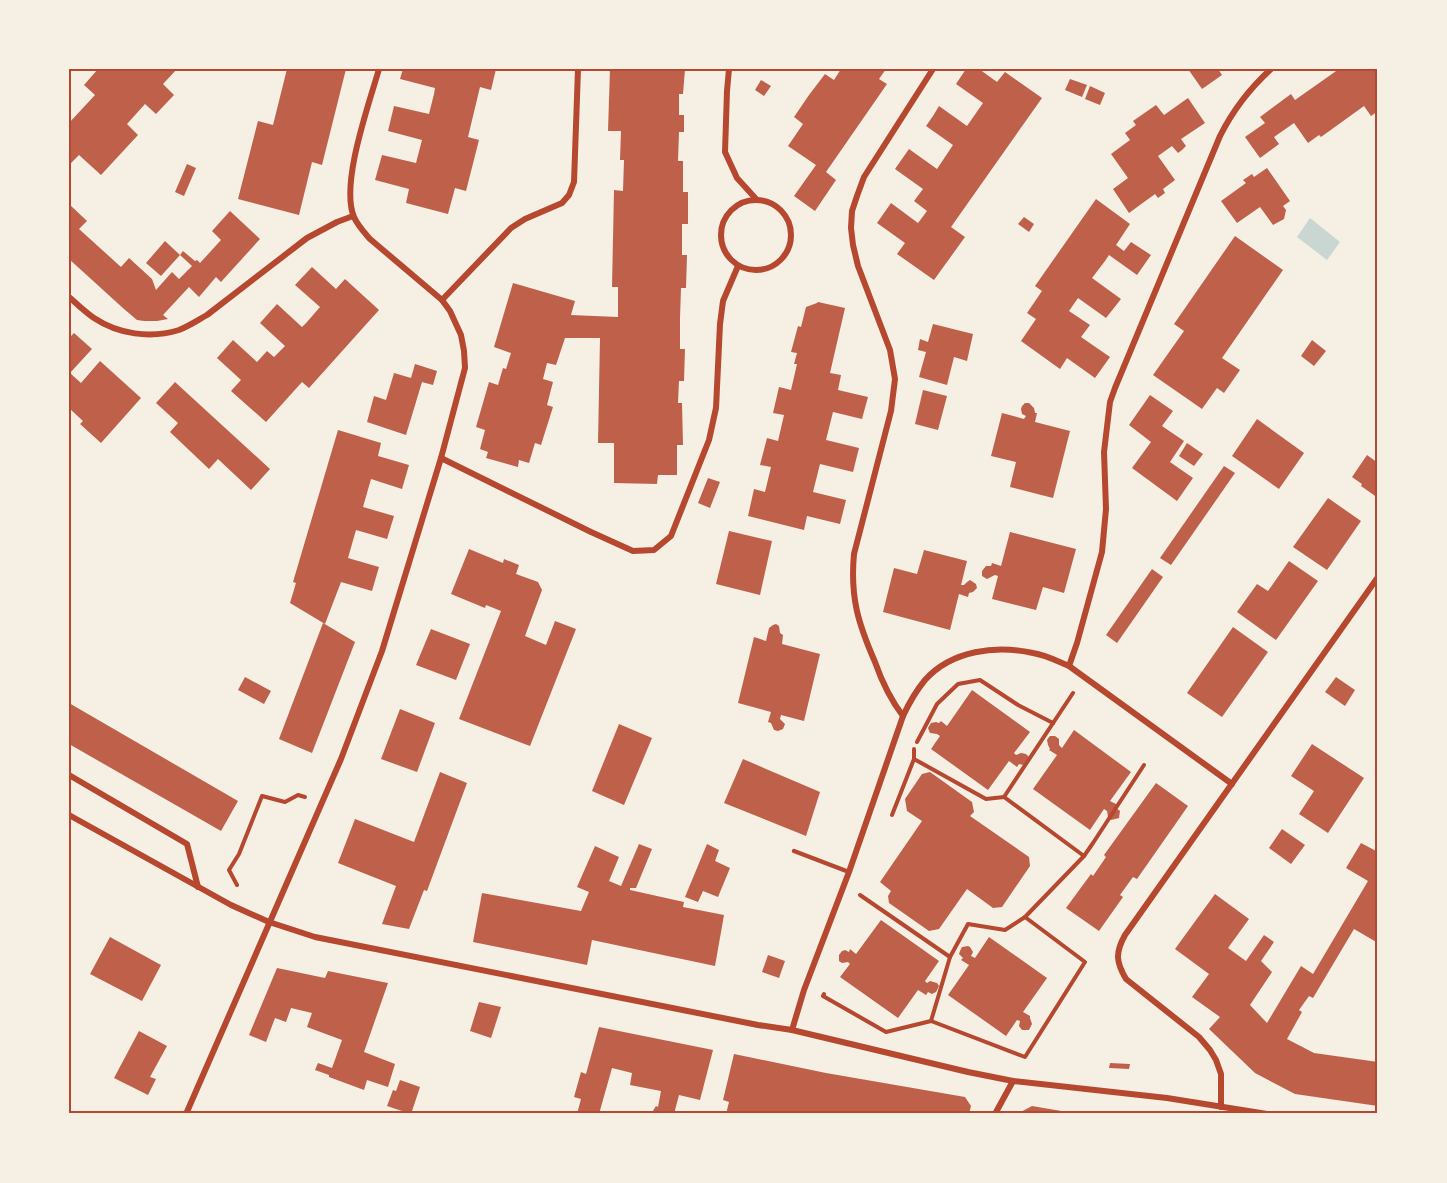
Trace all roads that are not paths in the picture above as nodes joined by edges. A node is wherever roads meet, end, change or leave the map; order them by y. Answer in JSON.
{"nodes":[{"id":1,"x":379,"y":69,"type":"edge"},
{"id":2,"x":578,"y":69,"type":"edge"},
{"id":3,"x":729,"y":69,"type":"edge"},
{"id":4,"x":933,"y":69,"type":"edge"},
{"id":5,"x":1271,"y":69,"type":"edge"},
{"id":6,"x":757,"y":200,"type":"junction"},
{"id":7,"x":353,"y":216,"type":"junction"},
{"id":8,"x":738,"y":266,"type":"junction"},
{"id":9,"x":69,"y":297,"type":"edge"},
{"id":10,"x":442,"y":300,"type":"junction"},
{"id":11,"x":441,"y":458,"type":"junction"},
{"id":12,"x":1378,"y":577,"type":"edge"},
{"id":13,"x":1069,"y":666,"type":"junction"},
{"id":14,"x":903,"y":716,"type":"junction"},
{"id":15,"x":69,"y":775,"type":"edge"},
{"id":16,"x":1232,"y":784,"type":"junction"},
{"id":17,"x":69,"y":815,"type":"edge"},
{"id":18,"x":794,"y":850,"type":"dead end"},
{"id":19,"x":849,"y":872,"type":"junction"},
{"id":20,"x":198,"y":887,"type":"junction"},
{"id":21,"x":269,"y":922,"type":"junction"},
{"id":22,"x":792,"y":1030,"type":"junction"},
{"id":23,"x":1012,"y":1081,"type":"junction"},
{"id":24,"x":1221,"y":1107,"type":"junction"},
{"id":25,"x":186,"y":1114,"type":"edge"},
{"id":26,"x":995,"y":1114,"type":"edge"},
{"id":27,"x":1267,"y":1114,"type":"edge"}],
"edges":[{"from":1,"to":7,"type":"street"},
{"from":2,"to":10,"type":"street"},
{"from":3,"to":6,"type":"street"},
{"from":4,"to":14,"type":"street"},
{"from":5,"to":13,"type":"street"},
{"from":6,"to":8,"type":"street"},
{"from":6,"to":8,"type":"street"},
{"from":7,"to":9,"type":"street"},
{"from":7,"to":10,"type":"street"},
{"from":8,"to":11,"type":"street"},
{"from":10,"to":11,"type":"street"},
{"from":11,"to":21,"type":"street"},
{"from":12,"to":16,"type":"street"},
{"from":13,"to":14,"type":"street"},
{"from":13,"to":16,"type":"street"},
{"from":14,"to":19,"type":"street"},
{"from":15,"to":20,"type":"street"},
{"from":16,"to":24,"type":"street"},
{"from":17,"to":20,"type":"street"},
{"from":18,"to":19,"type":"lane"},
{"from":19,"to":22,"type":"street"},
{"from":20,"to":21,"type":"street"},
{"from":21,"to":22,"type":"street"},
{"from":21,"to":25,"type":"street"},
{"from":22,"to":23,"type":"street"},
{"from":23,"to":24,"type":"street"},
{"from":23,"to":26,"type":"street"},
{"from":24,"to":27,"type":"street"}]}
